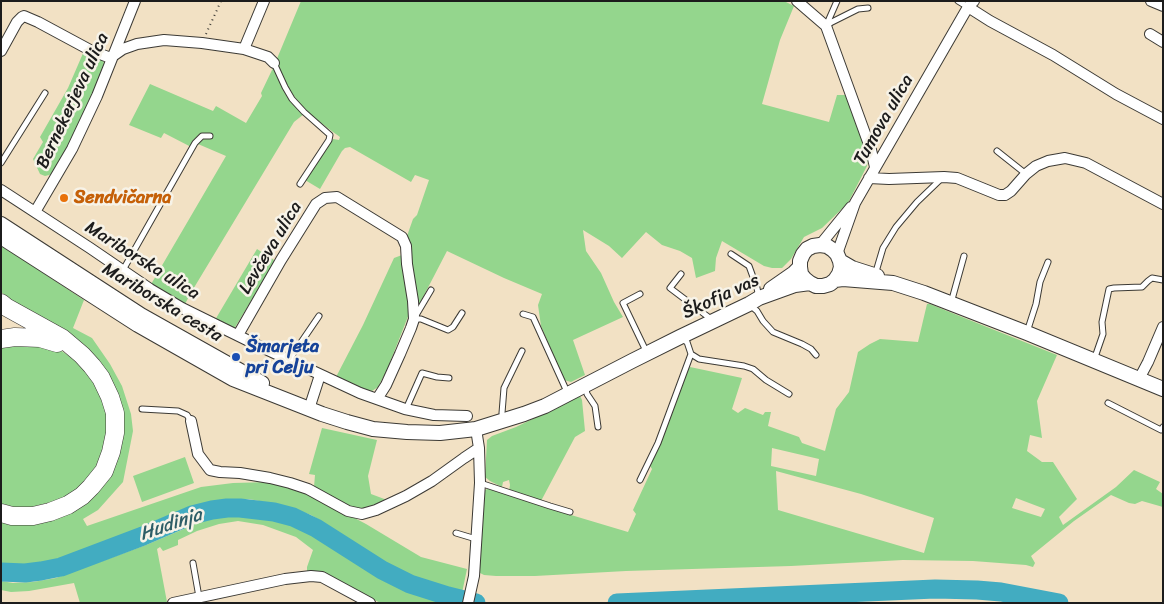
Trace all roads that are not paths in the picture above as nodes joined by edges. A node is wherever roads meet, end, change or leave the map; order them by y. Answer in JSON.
{"nodes":[{"id":1,"x":135,"y":1,"type":"edge"},
{"id":2,"x":264,"y":1,"type":"edge"},
{"id":3,"x":798,"y":1,"type":"edge"},
{"id":4,"x":837,"y":1,"type":"edge"},
{"id":5,"x":958,"y":1,"type":"edge"},
{"id":6,"x":1151,"y":1,"type":"edge"},
{"id":7,"x":971,"y":4,"type":"edge"},
{"id":8,"x":1163,"y":6,"type":"edge"},
{"id":9,"x":868,"y":8,"type":"dead end"},
{"id":10,"x":826,"y":26,"type":"junction"},
{"id":11,"x":1150,"y":34,"type":"dead end"},
{"id":12,"x":1163,"y":42,"type":"edge"},
{"id":13,"x":244,"y":49,"type":"junction"},
{"id":14,"x":1,"y":51,"type":"edge"},
{"id":15,"x":113,"y":56,"type":"junction"},
{"id":16,"x":274,"y":62,"type":"joint"},
{"id":17,"x":45,"y":93,"type":"dead end"},
{"id":18,"x":1163,"y":119,"type":"edge"},
{"id":19,"x":210,"y":136,"type":"dead end"},
{"id":20,"x":997,"y":151,"type":"dead end"},
{"id":21,"x":1,"y":163,"type":"edge"},
{"id":22,"x":875,"y":168,"type":"junction"},
{"id":23,"x":1026,"y":174,"type":"junction"},
{"id":24,"x":944,"y":177,"type":"junction"},
{"id":25,"x":869,"y":178,"type":"junction"},
{"id":26,"x":300,"y":184,"type":"dead end"},
{"id":27,"x":1,"y":190,"type":"edge"},
{"id":28,"x":855,"y":203,"type":"junction"},
{"id":29,"x":1163,"y":204,"type":"edge"},
{"id":30,"x":35,"y":212,"type":"junction"},
{"id":31,"x":1,"y":224,"type":"edge"},
{"id":32,"x":1,"y":237,"type":"edge"},
{"id":33,"x":820,"y":245,"type":"junction"},
{"id":34,"x":730,"y":254,"type":"dead end"},
{"id":35,"x":964,"y":256,"type":"dead end"},
{"id":36,"x":838,"y":257,"type":"junction"},
{"id":37,"x":1048,"y":262,"type":"dead end"},
{"id":38,"x":800,"y":267,"type":"junction"},
{"id":39,"x":123,"y":271,"type":"junction"},
{"id":40,"x":681,"y":274,"type":"dead end"},
{"id":41,"x":875,"y":276,"type":"junction"},
{"id":42,"x":835,"y":280,"type":"junction"},
{"id":43,"x":1163,"y":280,"type":"edge"},
{"id":44,"x":810,"y":283,"type":"junction"},
{"id":45,"x":893,"y":283,"type":"junction"},
{"id":46,"x":431,"y":290,"type":"dead end"},
{"id":47,"x":640,"y":294,"type":"dead end"},
{"id":48,"x":754,"y":302,"type":"junction"},
{"id":49,"x":1,"y":303,"type":"edge"},
{"id":50,"x":951,"y":303,"type":"junction"},
{"id":51,"x":462,"y":313,"type":"dead end"},
{"id":52,"x":523,"y":314,"type":"dead end"},
{"id":53,"x":319,"y":316,"type":"dead end"},
{"id":54,"x":414,"y":319,"type":"junction"},
{"id":55,"x":714,"y":321,"type":"junction"},
{"id":56,"x":1163,"y":327,"type":"edge"},
{"id":57,"x":1027,"y":333,"type":"junction"},
{"id":58,"x":238,"y":336,"type":"junction"},
{"id":59,"x":680,"y":337,"type":"junction"},
{"id":60,"x":1,"y":339,"type":"edge"},
{"id":61,"x":522,"y":351,"type":"dead end"},
{"id":62,"x":647,"y":353,"type":"junction"},
{"id":63,"x":691,"y":354,"type":"junction"},
{"id":64,"x":82,"y":355,"type":"junction"},
{"id":65,"x":816,"y":355,"type":"dead end"},
{"id":66,"x":289,"y":361,"type":"junction"},
{"id":67,"x":1094,"y":361,"type":"junction"},
{"id":68,"x":320,"y":375,"type":"junction"},
{"id":69,"x":449,"y":378,"type":"dead end"},
{"id":70,"x":1139,"y":380,"type":"junction"},
{"id":71,"x":585,"y":385,"type":"junction"},
{"id":72,"x":1163,"y":389,"type":"edge"},
{"id":73,"x":568,"y":394,"type":"junction"},
{"id":74,"x":789,"y":394,"type":"dead end"},
{"id":75,"x":377,"y":399,"type":"junction"},
{"id":76,"x":1108,"y":403,"type":"dead end"},
{"id":77,"x":303,"y":406,"type":"junction"},
{"id":78,"x":142,"y":409,"type":"dead end"},
{"id":79,"x":405,"y":410,"type":"junction"},
{"id":80,"x":467,"y":416,"type":"dead end"},
{"id":81,"x":503,"y":420,"type":"junction"},
{"id":82,"x":191,"y":421,"type":"joint"},
{"id":83,"x":598,"y":427,"type":"dead end"},
{"id":84,"x":476,"y":429,"type":"junction"},
{"id":85,"x":1162,"y":431,"type":"edge"},
{"id":86,"x":479,"y":448,"type":"junction"},
{"id":87,"x":640,"y":480,"type":"dead end"},
{"id":88,"x":480,"y":483,"type":"junction"},
{"id":89,"x":570,"y":512,"type":"dead end"},
{"id":90,"x":1,"y":513,"type":"edge"},
{"id":91,"x":456,"y":533,"type":"dead end"},
{"id":92,"x":476,"y":539,"type":"junction"},
{"id":93,"x":193,"y":563,"type":"dead end"},
{"id":94,"x":199,"y":597,"type":"junction"},
{"id":95,"x":173,"y":603,"type":"edge"},
{"id":96,"x":370,"y":603,"type":"edge"},
{"id":97,"x":468,"y":603,"type":"edge"}],
"edges":[{"from":1,"to":15,"type":"street","name":"Bernekerjeva ulica"},
{"from":2,"to":13,"type":"street"},
{"from":3,"to":10,"type":"street"},
{"from":4,"to":10,"type":"lane"},
{"from":5,"to":7,"type":"lane"},
{"from":6,"to":8,"type":"street"},
{"from":7,"to":18,"type":"street"},
{"from":7,"to":22,"type":"street","name":"Tumova ulica"},
{"from":9,"to":10,"type":"lane"},
{"from":10,"to":22,"type":"street"},
{"from":11,"to":12,"type":"street"},
{"from":13,"to":15,"type":"street"},
{"from":13,"to":16,"type":"street"},
{"from":14,"to":15,"type":"street"},
{"from":15,"to":30,"type":"street","name":"Bernekerjeva ulica"},
{"from":16,"to":26,"type":"lane"},
{"from":17,"to":21,"type":"lane"},
{"from":19,"to":39,"type":"lane"},
{"from":20,"to":23,"type":"lane"},
{"from":22,"to":25,"type":"street","name":"Tumova ulica"},
{"from":23,"to":24,"type":"street"},
{"from":23,"to":29,"type":"street"},
{"from":24,"to":25,"type":"street"},
{"from":24,"to":41,"type":"lane"},
{"from":25,"to":28,"type":"street","name":"Tumova ulica"},
{"from":27,"to":30,"type":"street","name":"Mariborska ulica"},
{"from":28,"to":33,"type":"street"},
{"from":28,"to":36,"type":"street","name":"Tumova ulica"},
{"from":30,"to":39,"type":"street","name":"Mariborska ulica"},
{"from":31,"to":77,"type":"main road","name":"Mariborska cesta"},
{"from":32,"to":77,"type":"main road","name":"Mariborska cesta"},
{"from":33,"to":36,"type":"main road"},
{"from":33,"to":38,"type":"main road"},
{"from":34,"to":48,"type":"lane"},
{"from":35,"to":50,"type":"lane"},
{"from":36,"to":41,"type":"main road"},
{"from":36,"to":42,"type":"main road"},
{"from":37,"to":57,"type":"lane"},
{"from":38,"to":44,"type":"main road"},
{"from":38,"to":48,"type":"main road"},
{"from":39,"to":58,"type":"street","name":"Mariborska ulica"},
{"from":40,"to":55,"type":"lane"},
{"from":41,"to":45,"type":"main road"},
{"from":42,"to":44,"type":"main road","name":"Škofja vas"},
{"from":42,"to":45,"type":"main road","name":"Škofja vas"},
{"from":43,"to":67,"type":"lane"},
{"from":44,"to":48,"type":"main road","name":"Škofja vas"},
{"from":45,"to":50,"type":"main road","name":"Škofja vas"},
{"from":46,"to":54,"type":"lane"},
{"from":47,"to":62,"type":"lane"},
{"from":48,"to":55,"type":"main road","name":"Škofja vas"},
{"from":48,"to":65,"type":"lane"},
{"from":49,"to":64,"type":"highway"},
{"from":50,"to":57,"type":"main road","name":"Škofja vas"},
{"from":51,"to":54,"type":"lane"},
{"from":52,"to":73,"type":"lane"},
{"from":53,"to":66,"type":"lane"},
{"from":54,"to":58,"type":"street","name":"Levčeva ulica"},
{"from":54,"to":75,"type":"street","name":"Levčeva ulica"},
{"from":55,"to":59,"type":"main road","name":"Škofja vas"},
{"from":56,"to":70,"type":"street"},
{"from":57,"to":67,"type":"main road","name":"Škofja vas"},
{"from":58,"to":66,"type":"street","name":"Mariborska ulica"},
{"from":59,"to":62,"type":"main road","name":"Škofja vas"},
{"from":59,"to":63,"type":"lane"},
{"from":60,"to":64,"type":"highway"},
{"from":61,"to":81,"type":"lane"},
{"from":62,"to":71,"type":"main road","name":"Škofja vas"},
{"from":63,"to":74,"type":"lane"},
{"from":63,"to":87,"type":"lane"},
{"from":64,"to":90,"type":"highway"},
{"from":66,"to":68,"type":"street","name":"Mariborska ulica"},
{"from":67,"to":70,"type":"main road","name":"Škofja vas"},
{"from":68,"to":75,"type":"street","name":"Mariborska ulica"},
{"from":68,"to":77,"type":"street"},
{"from":69,"to":79,"type":"lane"},
{"from":70,"to":72,"type":"main road","name":"Škofja vas"},
{"from":71,"to":73,"type":"main road","name":"Škofja vas"},
{"from":71,"to":83,"type":"lane"},
{"from":73,"to":81,"type":"main road","name":"Škofja vas"},
{"from":75,"to":79,"type":"street","name":"Mariborska ulica"},
{"from":76,"to":85,"type":"lane"},
{"from":77,"to":84,"type":"main road","name":"Škofja vas"},
{"from":78,"to":82,"type":"lane"},
{"from":79,"to":80,"type":"street","name":"Mariborska ulica"},
{"from":81,"to":84,"type":"main road","name":"Škofja vas"},
{"from":82,"to":86,"type":"street"},
{"from":84,"to":86,"type":"street"},
{"from":86,"to":88,"type":"street"},
{"from":88,"to":89,"type":"lane"},
{"from":88,"to":92,"type":"street"},
{"from":91,"to":92,"type":"lane"},
{"from":92,"to":97,"type":"street"},
{"from":93,"to":94,"type":"lane"},
{"from":94,"to":95,"type":"street"},
{"from":94,"to":96,"type":"street"}]}
